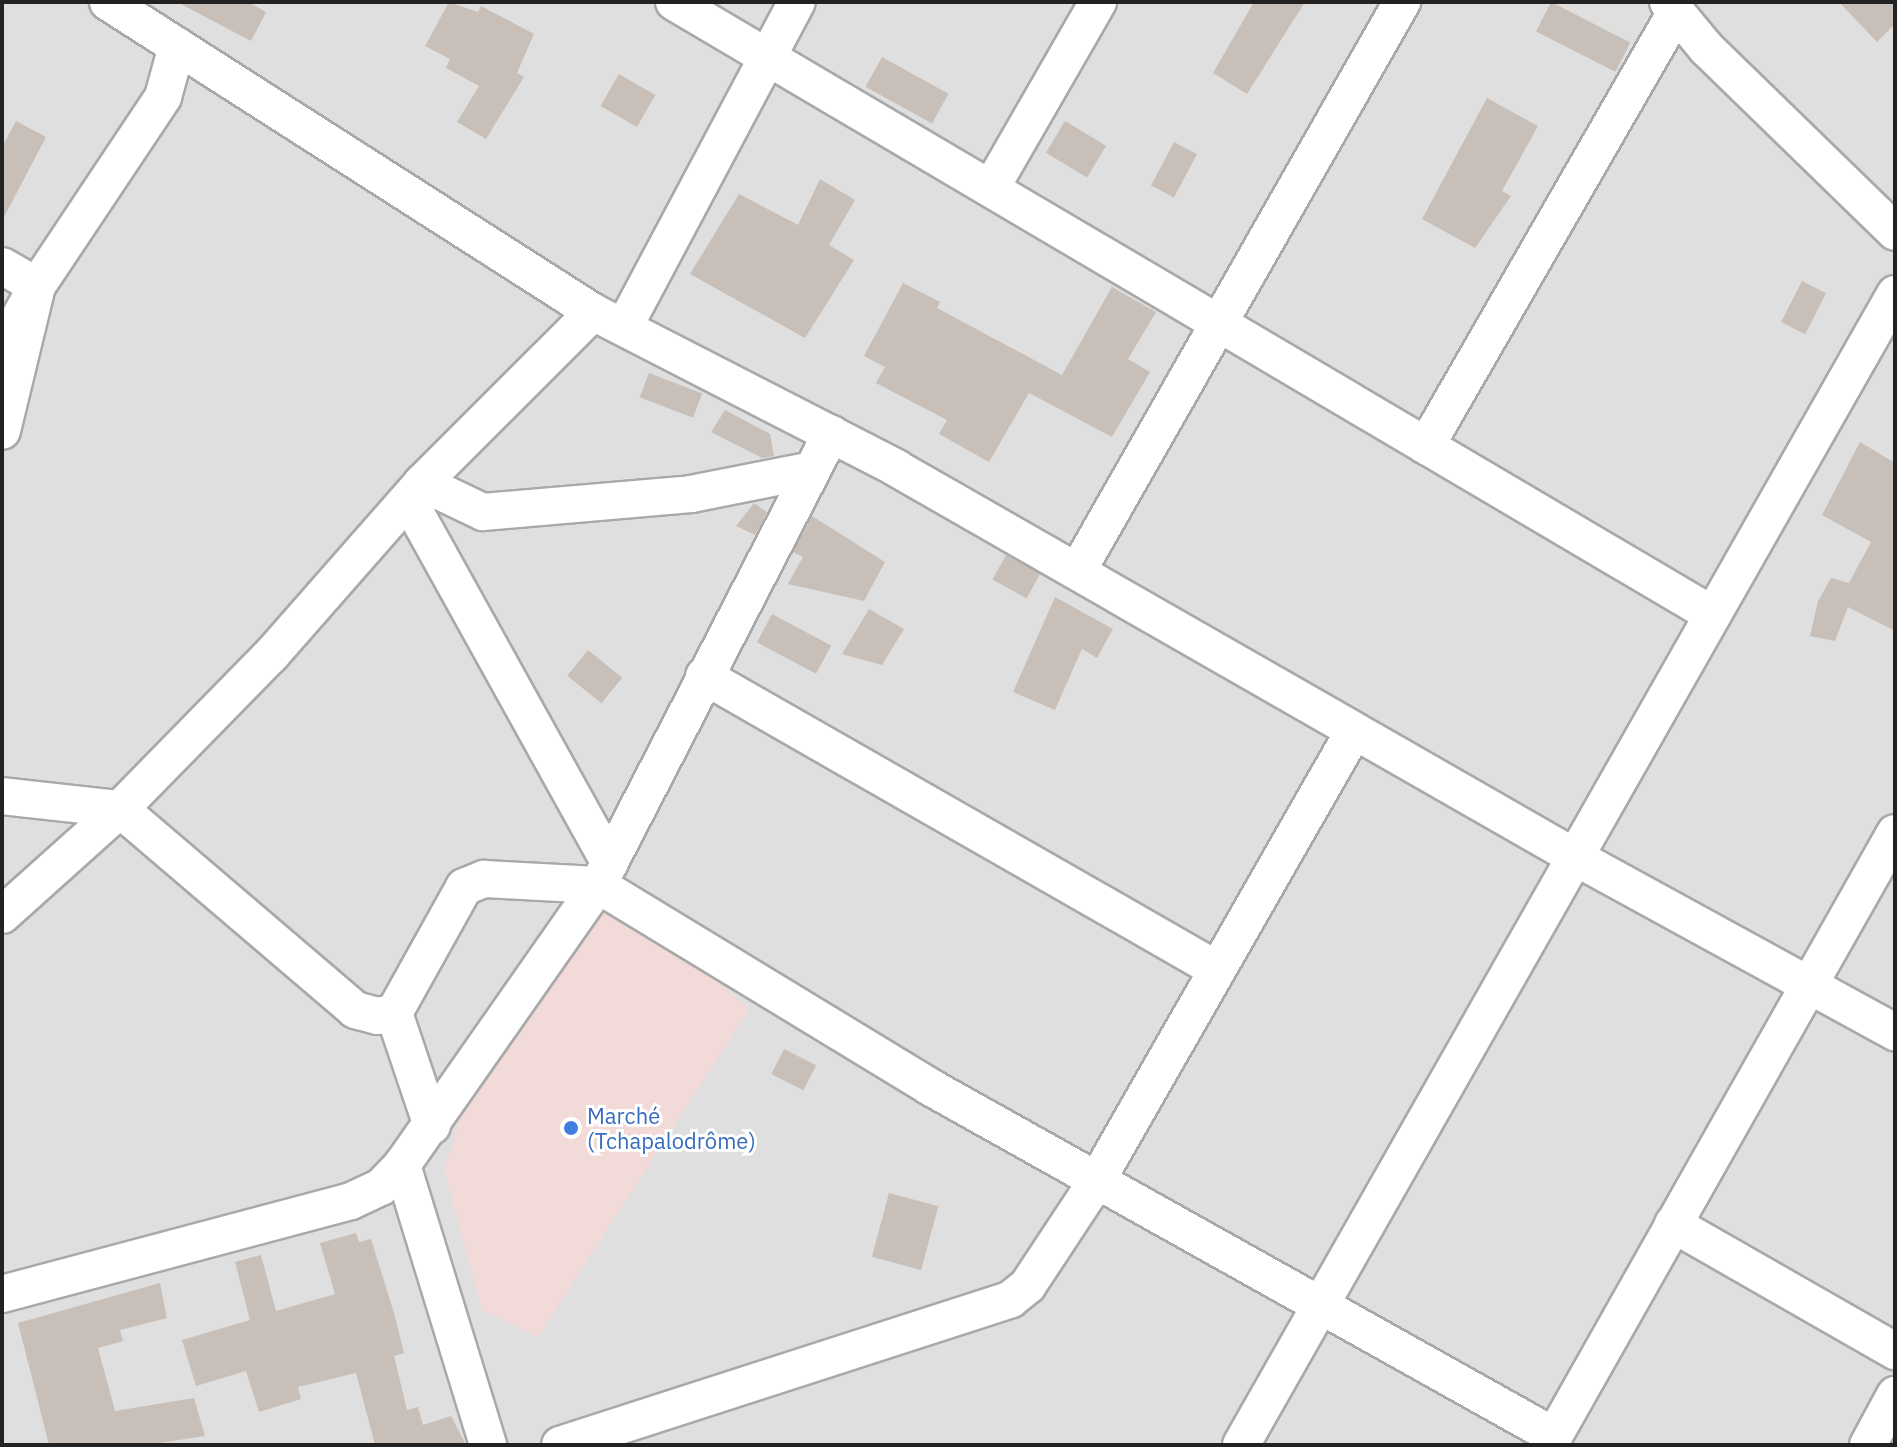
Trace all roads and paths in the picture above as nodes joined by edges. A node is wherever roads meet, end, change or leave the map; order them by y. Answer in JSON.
{"nodes":[{"id":1,"x":108,"y":2,"type":"edge"},
{"id":2,"x":674,"y":2,"type":"edge"},
{"id":3,"x":797,"y":2,"type":"edge"},
{"id":4,"x":1098,"y":2,"type":"edge"},
{"id":5,"x":1402,"y":2,"type":"edge"},
{"id":6,"x":1672,"y":7,"type":"edge"},
{"id":7,"x":177,"y":46,"type":"junction"},
{"id":8,"x":767,"y":55,"type":"junction"},
{"id":9,"x":991,"y":188,"type":"junction"},
{"id":10,"x":1895,"y":232,"type":"edge"},
{"id":11,"x":2,"y":266,"type":"edge"},
{"id":12,"x":37,"y":286,"type":"junction"},
{"id":13,"x":1895,"y":294,"type":"edge"},
{"id":14,"x":609,"y":319,"type":"junction"},
{"id":15,"x":1216,"y":322,"type":"junction"},
{"id":16,"x":2,"y":349,"type":"edge"},
{"id":17,"x":2,"y":431,"type":"edge"},
{"id":18,"x":831,"y":434,"type":"junction"},
{"id":19,"x":1426,"y":446,"type":"junction"},
{"id":20,"x":812,"y":470,"type":"junction"},
{"id":21,"x":415,"y":492,"type":"junction"},
{"id":22,"x":1078,"y":570,"type":"junction"},
{"id":23,"x":1713,"y":615,"type":"junction"},
{"id":24,"x":704,"y":676,"type":"junction"},
{"id":25,"x":1354,"y":731,"type":"junction"},
{"id":26,"x":2,"y":796,"type":"edge"},
{"id":27,"x":120,"y":809,"type":"junction"},
{"id":28,"x":1895,"y":833,"type":"edge"},
{"id":29,"x":1575,"y":857,"type":"junction"},
{"id":30,"x":604,"y":874,"type":"junction"},
{"id":31,"x":2,"y":915,"type":"edge"},
{"id":32,"x":1216,"y":969,"type":"junction"},
{"id":33,"x":1809,"y":984,"type":"junction"},
{"id":34,"x":394,"y":1013,"type":"junction"},
{"id":35,"x":1895,"y":1032,"type":"edge"},
{"id":36,"x":432,"y":1126,"type":"junction"},
{"id":37,"x":402,"y":1165,"type":"junction"},
{"id":38,"x":1096,"y":1182,"type":"junction"},
{"id":39,"x":1673,"y":1224,"type":"junction"},
{"id":40,"x":2,"y":1294,"type":"edge"},
{"id":41,"x":1322,"y":1306,"type":"junction"},
{"id":42,"x":1895,"y":1351,"type":"edge"},
{"id":43,"x":1895,"y":1395,"type":"edge"},
{"id":44,"x":1552,"y":1440,"type":"edge"},
{"id":45,"x":488,"y":1445,"type":"edge"},
{"id":46,"x":560,"y":1445,"type":"edge"},
{"id":47,"x":1241,"y":1445,"type":"edge"},
{"id":48,"x":1868,"y":1445,"type":"edge"}],
"edges":[{"from":1,"to":7,"type":"street"},
{"from":2,"to":8,"type":"street"},
{"from":3,"to":8,"type":"street"},
{"from":4,"to":9,"type":"street"},
{"from":5,"to":15,"type":"street"},
{"from":6,"to":10,"type":"street"},
{"from":6,"to":19,"type":"street"},
{"from":7,"to":12,"type":"street"},
{"from":7,"to":14,"type":"street"},
{"from":8,"to":9,"type":"street"},
{"from":8,"to":14,"type":"street"},
{"from":9,"to":15,"type":"street"},
{"from":11,"to":12,"type":"street"},
{"from":12,"to":16,"type":"street"},
{"from":12,"to":17,"type":"street"},
{"from":13,"to":23,"type":"street"},
{"from":14,"to":18,"type":"street"},
{"from":14,"to":21,"type":"street"},
{"from":15,"to":19,"type":"street"},
{"from":15,"to":22,"type":"street"},
{"from":18,"to":20,"type":"street"},
{"from":18,"to":22,"type":"street"},
{"from":19,"to":23,"type":"street"},
{"from":20,"to":21,"type":"street"},
{"from":20,"to":24,"type":"street"},
{"from":21,"to":27,"type":"street"},
{"from":21,"to":30,"type":"street"},
{"from":22,"to":25,"type":"street"},
{"from":23,"to":29,"type":"street"},
{"from":24,"to":30,"type":"street"},
{"from":24,"to":32,"type":"street"},
{"from":25,"to":29,"type":"street"},
{"from":25,"to":32,"type":"street"},
{"from":26,"to":27,"type":"street"},
{"from":27,"to":31,"type":"street"},
{"from":27,"to":34,"type":"street"},
{"from":28,"to":33,"type":"street"},
{"from":29,"to":33,"type":"street"},
{"from":29,"to":41,"type":"street"},
{"from":30,"to":34,"type":"street"},
{"from":30,"to":36,"type":"street"},
{"from":30,"to":38,"type":"street"},
{"from":32,"to":38,"type":"street"},
{"from":33,"to":35,"type":"street"},
{"from":33,"to":39,"type":"street"},
{"from":34,"to":36,"type":"street"},
{"from":36,"to":37,"type":"street"},
{"from":37,"to":40,"type":"street"},
{"from":37,"to":45,"type":"street"},
{"from":38,"to":41,"type":"street"},
{"from":38,"to":46,"type":"street"},
{"from":39,"to":42,"type":"street"},
{"from":39,"to":44,"type":"street"},
{"from":41,"to":44,"type":"street"},
{"from":41,"to":47,"type":"street"},
{"from":43,"to":48,"type":"street"}]}
